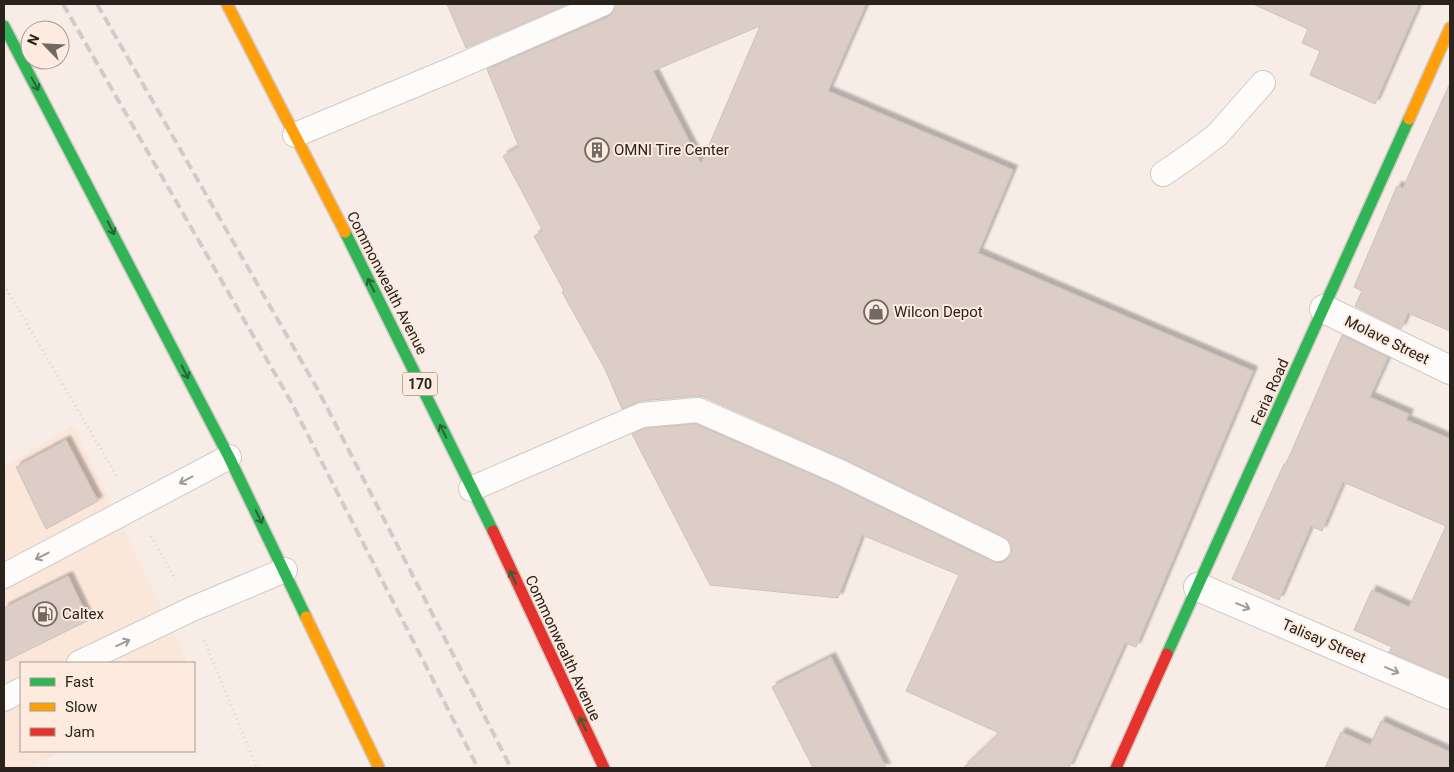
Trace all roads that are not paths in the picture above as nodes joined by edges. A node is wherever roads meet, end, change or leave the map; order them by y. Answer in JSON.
{"nodes":[{"id":1,"x":227,"y":4,"type":"edge"},
{"id":2,"x":602,"y":4,"type":"edge"},
{"id":3,"x":4,"y":26,"type":"edge"},
{"id":4,"x":1450,"y":28,"type":"edge"},
{"id":5,"x":1263,"y":83,"type":"dead end"},
{"id":6,"x":296,"y":135,"type":"junction"},
{"id":7,"x":1163,"y":174,"type":"dead end"},
{"id":8,"x":1324,"y":309,"type":"junction"},
{"id":9,"x":1450,"y":370,"type":"edge"},
{"id":10,"x":229,"y":457,"type":"junction"},
{"id":11,"x":471,"y":489,"type":"junction"},
{"id":12,"x":998,"y":549,"type":"dead end"},
{"id":13,"x":285,"y":570,"type":"junction"},
{"id":14,"x":4,"y":576,"type":"edge"},
{"id":15,"x":1198,"y":587,"type":"junction"},
{"id":16,"x":81,"y":662,"type":"edge"},
{"id":17,"x":20,"y":691,"type":"edge"},
{"id":18,"x":1450,"y":695,"type":"edge"},
{"id":19,"x":4,"y":699,"type":"edge"},
{"id":20,"x":379,"y":768,"type":"edge"},
{"id":21,"x":604,"y":768,"type":"edge"},
{"id":22,"x":1116,"y":768,"type":"edge"}],
"edges":[{"from":1,"to":6,"type":"main road","name":"Commonwealth Avenue","number":"170"},
{"from":2,"to":6,"type":"lane"},
{"from":3,"to":10,"type":"main road","one_way":true},
{"from":4,"to":8,"type":"main road","name":"Feria Road"},
{"from":5,"to":7,"type":"lane"},
{"from":11,"to":6,"type":"main road","name":"Commonwealth Avenue","number":"170","one_way":true},
{"from":8,"to":9,"type":"street","name":"Molave Street"},
{"from":8,"to":15,"type":"main road","name":"Feria Road"},
{"from":10,"to":13,"type":"main road","one_way":true},
{"from":10,"to":14,"type":"lane","one_way":true},
{"from":11,"to":12,"type":"lane"},
{"from":21,"to":11,"type":"main road","name":"Commonwealth Avenue","number":"170","one_way":true},
{"from":16,"to":13,"type":"lane","one_way":true},
{"from":13,"to":20,"type":"main road"},
{"from":15,"to":18,"type":"street","name":"Talisay Street","one_way":true},
{"from":15,"to":22,"type":"main road","name":"Feria Road"},
{"from":17,"to":19,"type":"lane"}]}
